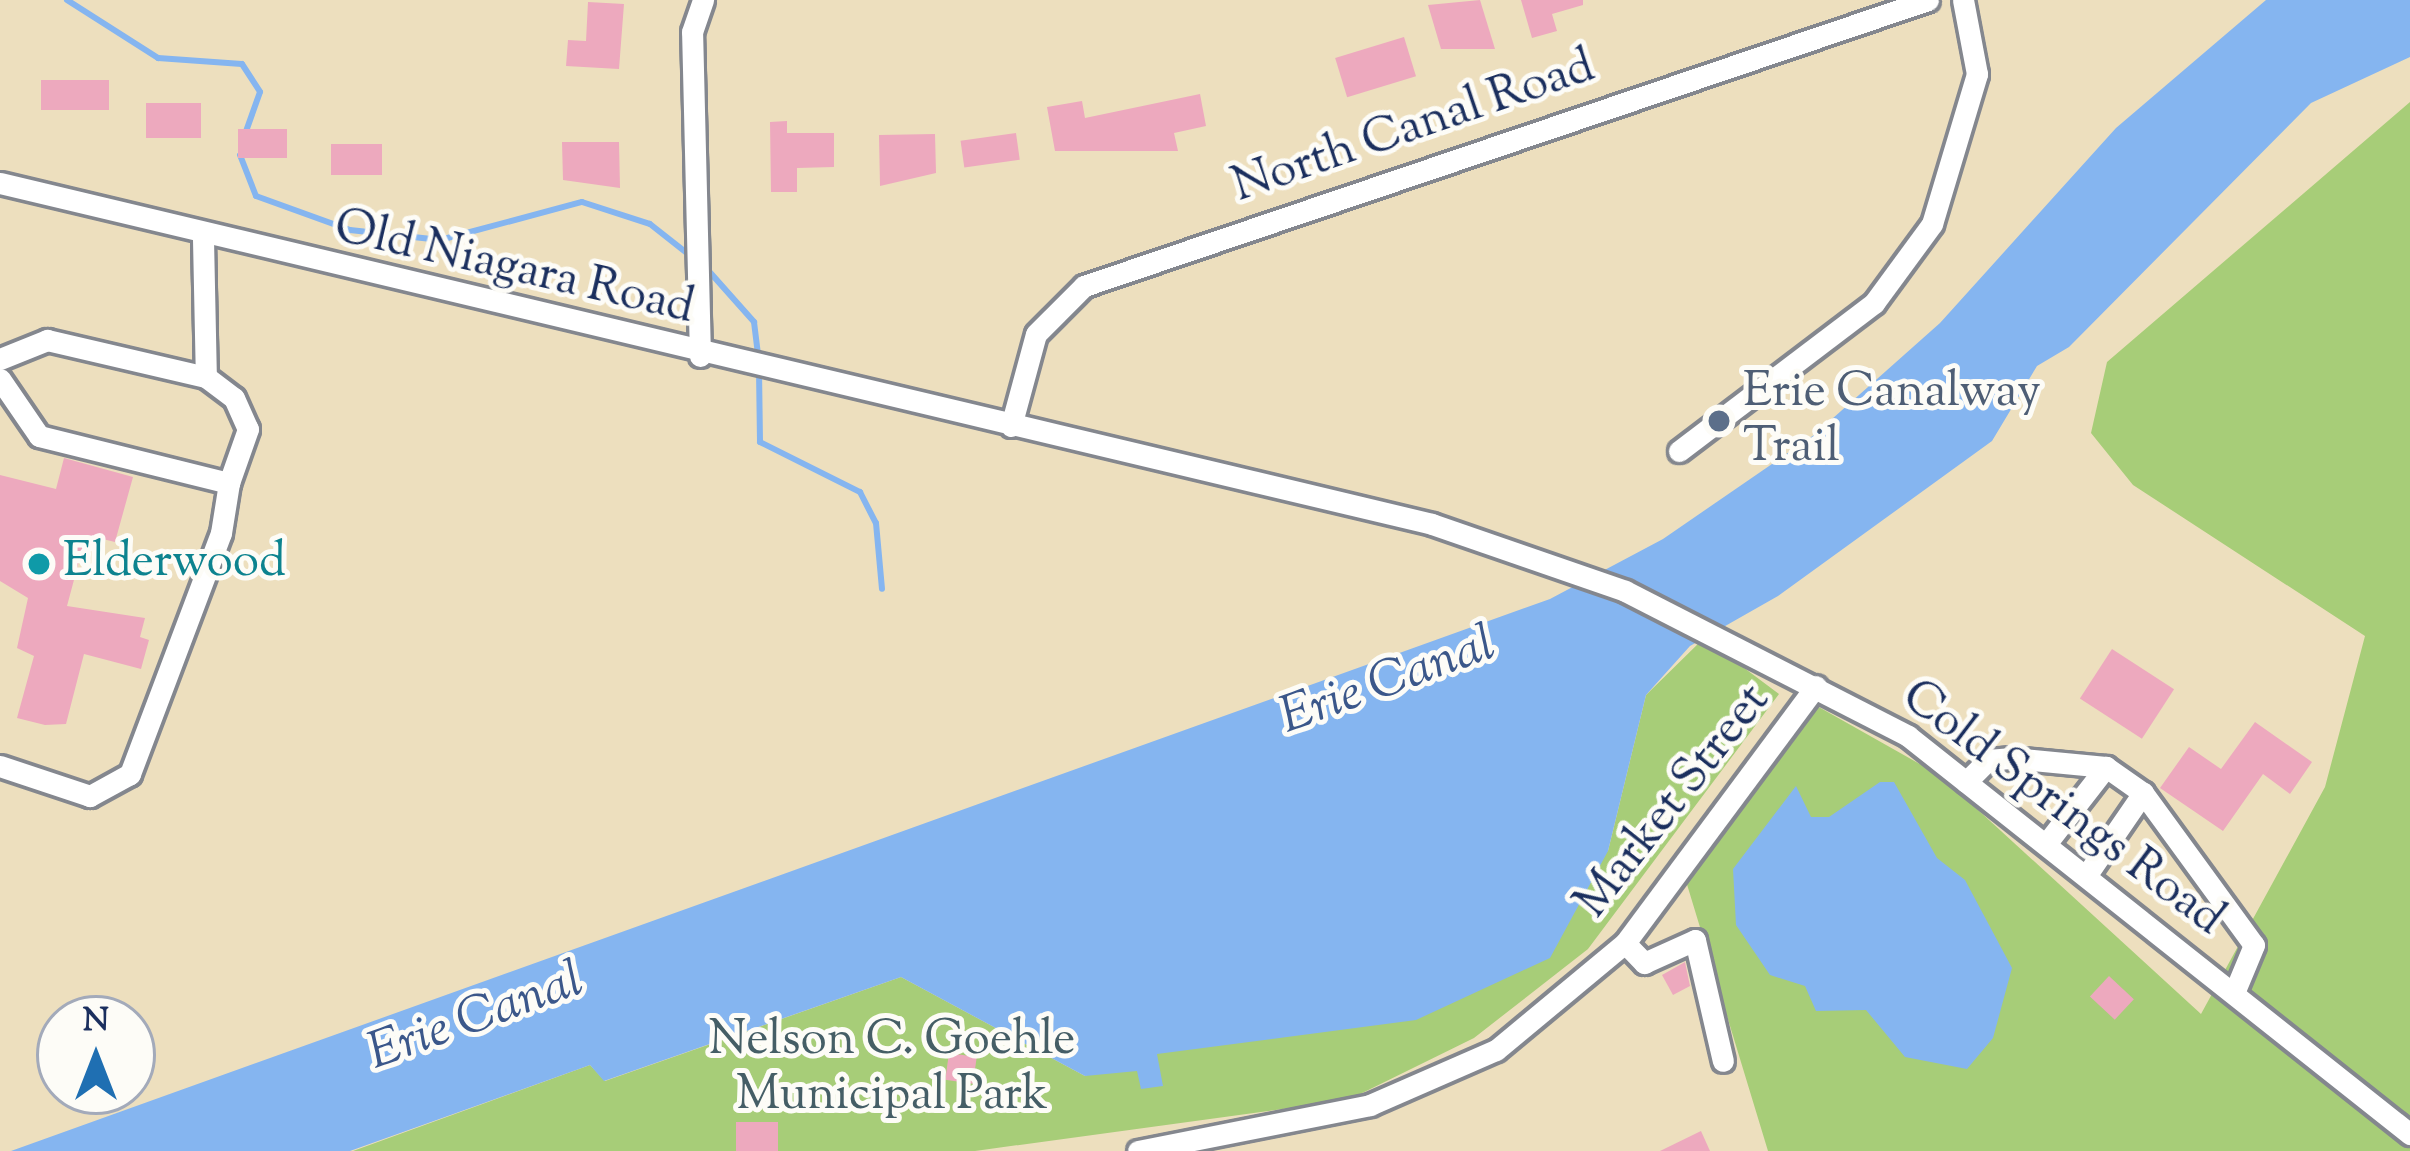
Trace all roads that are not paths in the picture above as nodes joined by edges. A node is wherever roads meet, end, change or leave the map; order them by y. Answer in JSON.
{"nodes":[{"id":1,"x":704,"y":0,"type":"edge"},
{"id":2,"x":1928,"y":0,"type":"edge"},
{"id":3,"x":1963,"y":0,"type":"edge"},
{"id":4,"x":0,"y":183,"type":"edge"},
{"id":5,"x":203,"y":238,"type":"junction"},
{"id":6,"x":700,"y":356,"type":"junction"},
{"id":7,"x":0,"y":359,"type":"edge"},
{"id":8,"x":206,"y":377,"type":"junction"},
{"id":9,"x":0,"y":379,"type":"edge"},
{"id":10,"x":1011,"y":425,"type":"junction"},
{"id":11,"x":1679,"y":452,"type":"dead end"},
{"id":12,"x":229,"y":483,"type":"junction"},
{"id":13,"x":1816,"y":686,"type":"junction"},
{"id":14,"x":0,"y":766,"type":"edge"},
{"id":15,"x":2106,"y":767,"type":"junction"},
{"id":16,"x":1966,"y":782,"type":"junction"},
{"id":17,"x":2144,"y":793,"type":"junction"},
{"id":18,"x":2046,"y":844,"type":"junction"},
{"id":19,"x":2086,"y":876,"type":"junction"},
{"id":20,"x":1625,"y":943,"type":"junction"},
{"id":21,"x":2234,"y":993,"type":"junction"},
{"id":22,"x":1723,"y":1061,"type":"dead end"},
{"id":23,"x":2410,"y":1135,"type":"edge"},
{"id":24,"x":1138,"y":1151,"type":"edge"}],
"edges":[{"from":1,"to":6,"type":"street"},
{"from":2,"to":10,"type":"street","name":"North Canal Road"},
{"from":3,"to":11,"type":"street"},
{"from":4,"to":5,"type":"street","name":"Old Niagara Road"},
{"from":5,"to":6,"type":"street","name":"Old Niagara Road"},
{"from":5,"to":8,"type":"street"},
{"from":6,"to":10,"type":"street","name":"Old Niagara Road"},
{"from":7,"to":8,"type":"street"},
{"from":8,"to":12,"type":"street"},
{"from":9,"to":12,"type":"street"},
{"from":10,"to":13,"type":"street","name":"Cold Springs Road"},
{"from":12,"to":14,"type":"street"},
{"from":13,"to":16,"type":"street","name":"Cold Springs Road"},
{"from":13,"to":20,"type":"street","name":"Market Street"},
{"from":15,"to":16,"type":"street"},
{"from":15,"to":17,"type":"street"},
{"from":15,"to":18,"type":"street"},
{"from":16,"to":18,"type":"street","name":"Cold Springs Road"},
{"from":17,"to":19,"type":"street"},
{"from":17,"to":21,"type":"street"},
{"from":18,"to":19,"type":"street","name":"Cold Springs Road"},
{"from":19,"to":21,"type":"street","name":"Cold Springs Road"},
{"from":20,"to":22,"type":"street"},
{"from":20,"to":24,"type":"street","name":"Market Street"},
{"from":21,"to":23,"type":"street","name":"Cold Springs Road"}]}
